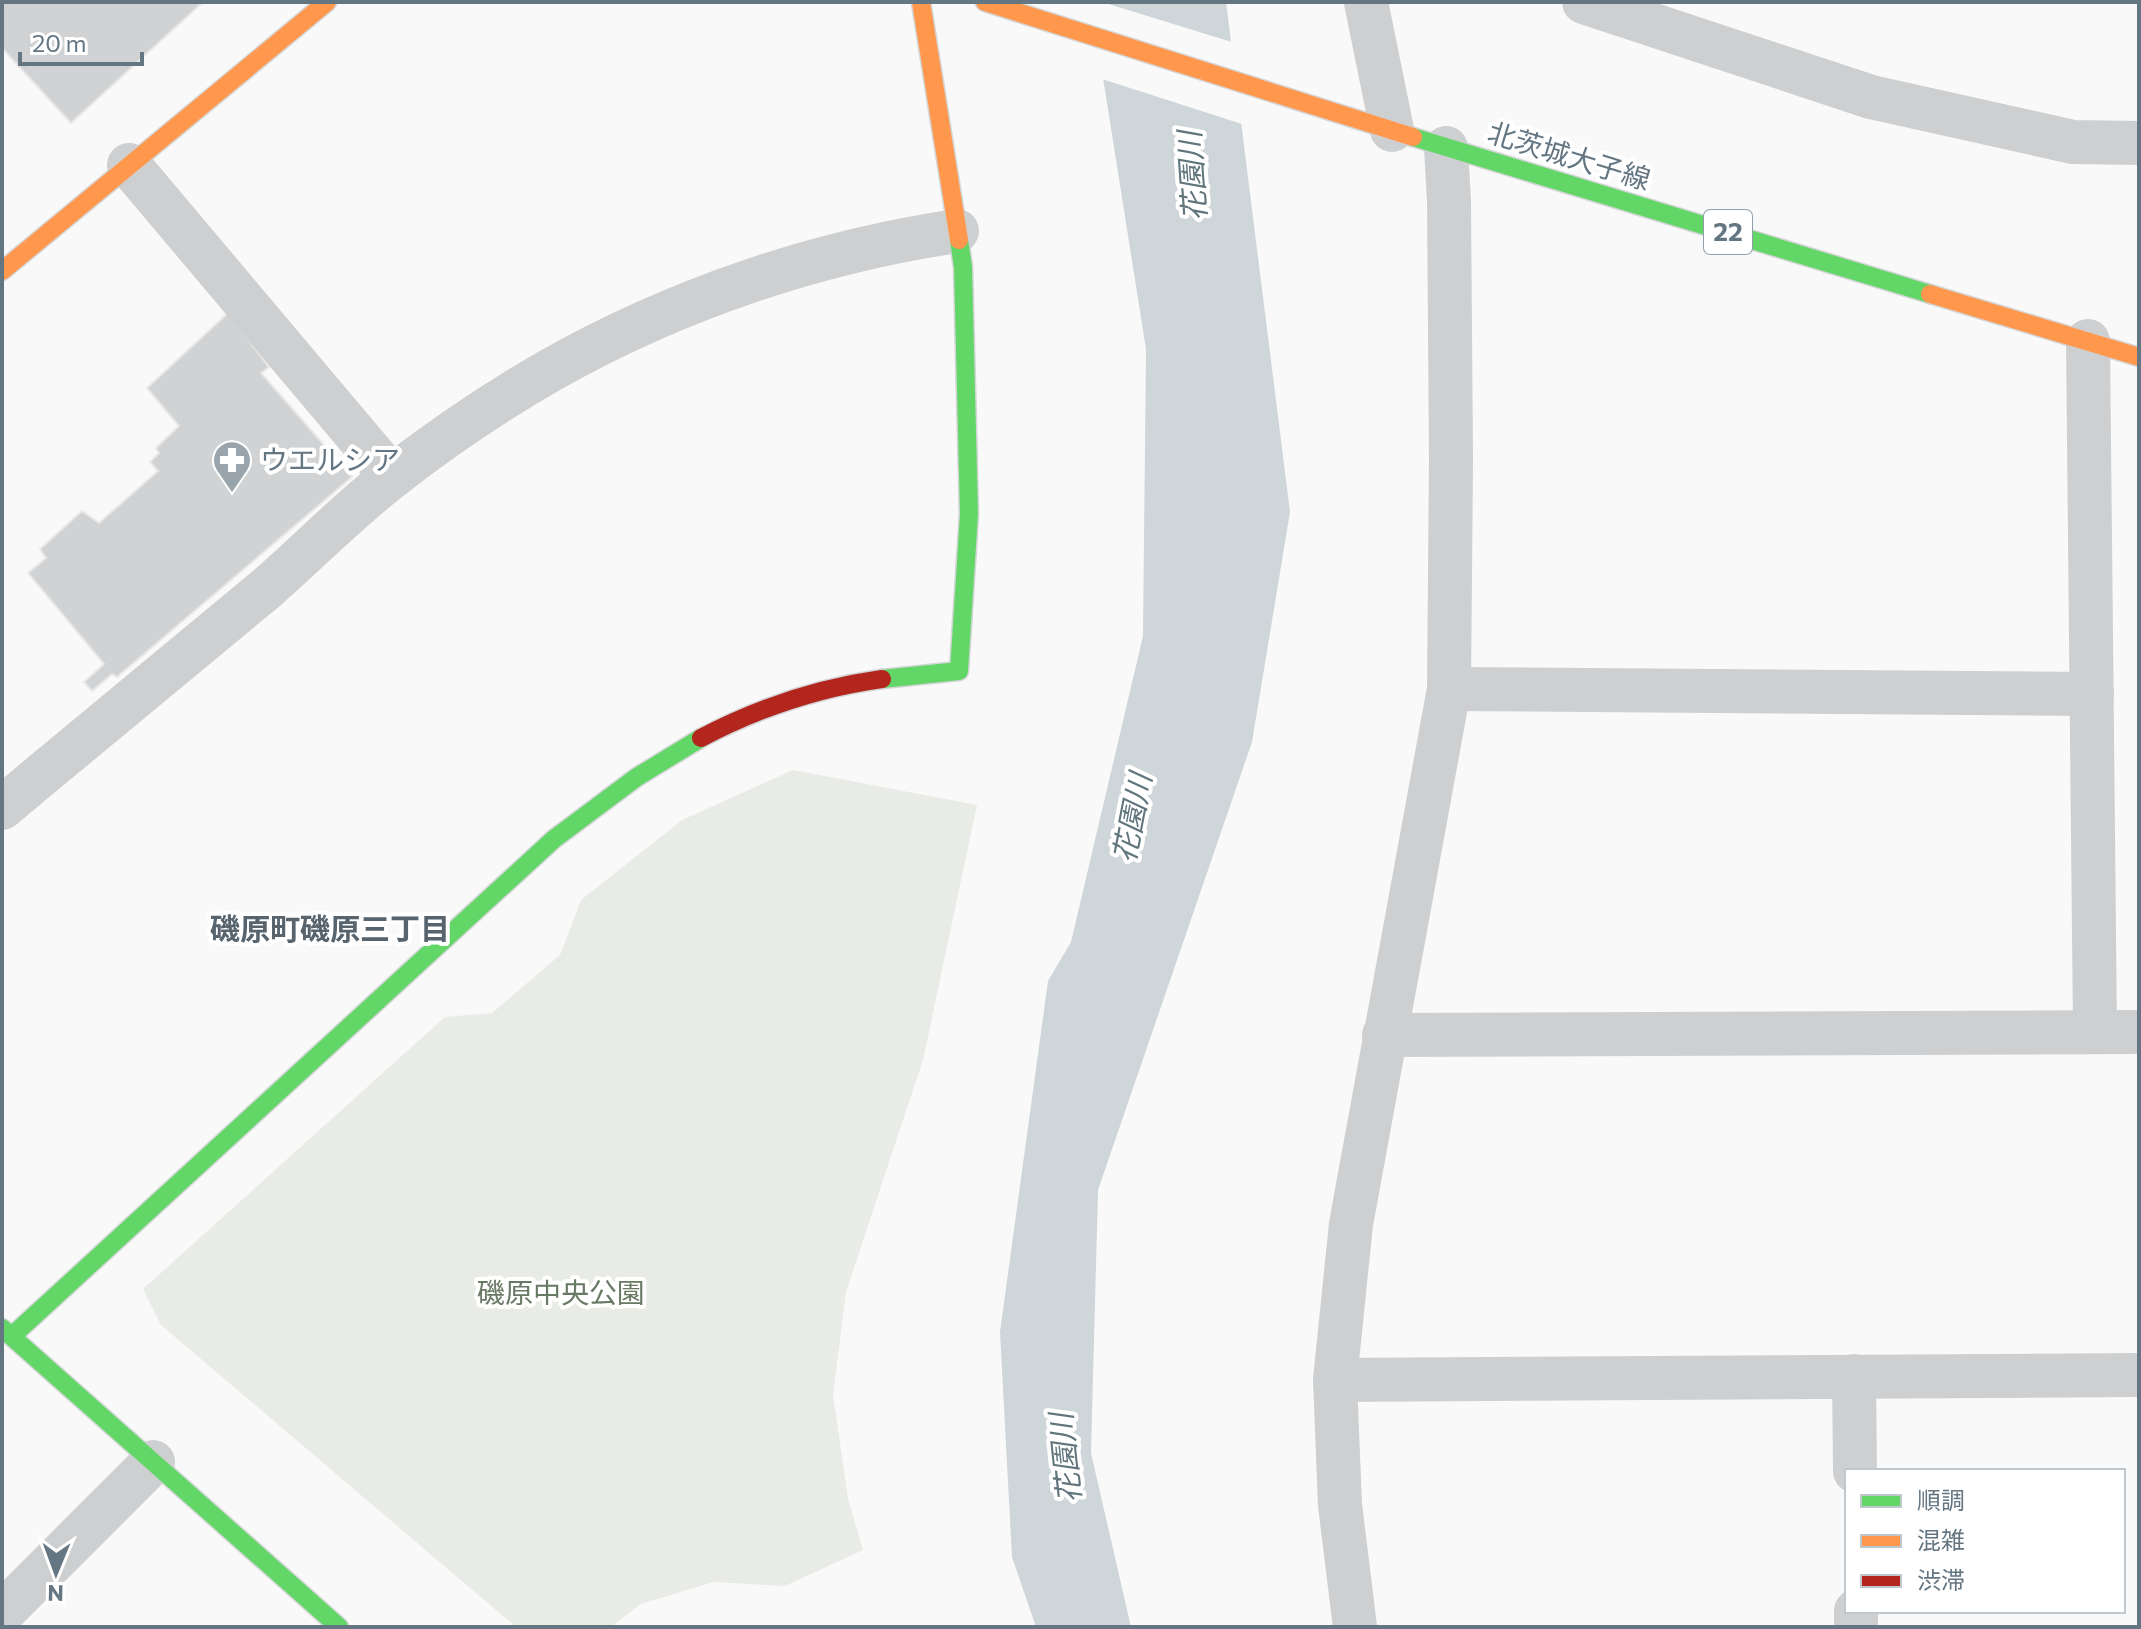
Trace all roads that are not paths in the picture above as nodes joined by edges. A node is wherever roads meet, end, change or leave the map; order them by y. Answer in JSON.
{"nodes":[{"id":1,"x":327,"y":2,"type":"edge"},
{"id":2,"x":921,"y":2,"type":"edge"},
{"id":3,"x":985,"y":2,"type":"edge"},
{"id":4,"x":1366,"y":2,"type":"edge"},
{"id":5,"x":1584,"y":2,"type":"edge"},
{"id":6,"x":1380,"y":127,"type":"junction"},
{"id":7,"x":2139,"y":143,"type":"edge"},
{"id":8,"x":1446,"y":148,"type":"junction"},
{"id":9,"x":129,"y":165,"type":"junction"},
{"id":10,"x":957,"y":231,"type":"junction"},
{"id":11,"x":2,"y":271,"type":"edge"},
{"id":12,"x":2088,"y":341,"type":"junction"},
{"id":13,"x":2139,"y":357,"type":"edge"},
{"id":14,"x":392,"y":477,"type":"junction"},
{"id":15,"x":1449,"y":689,"type":"junction"},
{"id":16,"x":2092,"y":694,"type":"junction"},
{"id":17,"x":2,"y":808,"type":"edge"},
{"id":18,"x":2095,"y":1032,"type":"junction"},
{"id":19,"x":2139,"y":1032,"type":"edge"},
{"id":20,"x":1384,"y":1035,"type":"junction"},
{"id":21,"x":7,"y":1332,"type":"edge"},
{"id":22,"x":2139,"y":1375,"type":"edge"},
{"id":23,"x":1854,"y":1376,"type":"junction"},
{"id":24,"x":1335,"y":1380,"type":"junction"},
{"id":25,"x":153,"y":1462,"type":"junction"},
{"id":26,"x":1855,"y":1469,"type":"edge"},
{"id":27,"x":2,"y":1613,"type":"edge"},
{"id":28,"x":339,"y":1627,"type":"edge"},
{"id":29,"x":1355,"y":1627,"type":"edge"}],
"edges":[{"from":1,"to":9,"type":"street"},
{"from":2,"to":10,"type":"street"},
{"from":3,"to":6,"type":"street","name":"北茨城大子線","number":"22"},
{"from":4,"to":6,"type":"street"},
{"from":5,"to":7,"type":"street"},
{"from":6,"to":8,"type":"street","name":"北茨城大子線","number":"22"},
{"from":8,"to":12,"type":"street","name":"北茨城大子線","number":"22"},
{"from":8,"to":15,"type":"street"},
{"from":9,"to":11,"type":"street"},
{"from":9,"to":14,"type":"street"},
{"from":10,"to":14,"type":"street"},
{"from":10,"to":21,"type":"street"},
{"from":12,"to":13,"type":"street","name":"北茨城大子線","number":"22"},
{"from":12,"to":16,"type":"street"},
{"from":14,"to":17,"type":"street"},
{"from":15,"to":16,"type":"street"},
{"from":15,"to":20,"type":"street"},
{"from":16,"to":18,"type":"street"},
{"from":18,"to":19,"type":"street"},
{"from":18,"to":20,"type":"street"},
{"from":20,"to":24,"type":"street"},
{"from":21,"to":25,"type":"street"},
{"from":22,"to":23,"type":"street"},
{"from":23,"to":24,"type":"street"},
{"from":23,"to":26,"type":"street"},
{"from":24,"to":29,"type":"street"},
{"from":25,"to":27,"type":"street"},
{"from":25,"to":28,"type":"street"}]}
